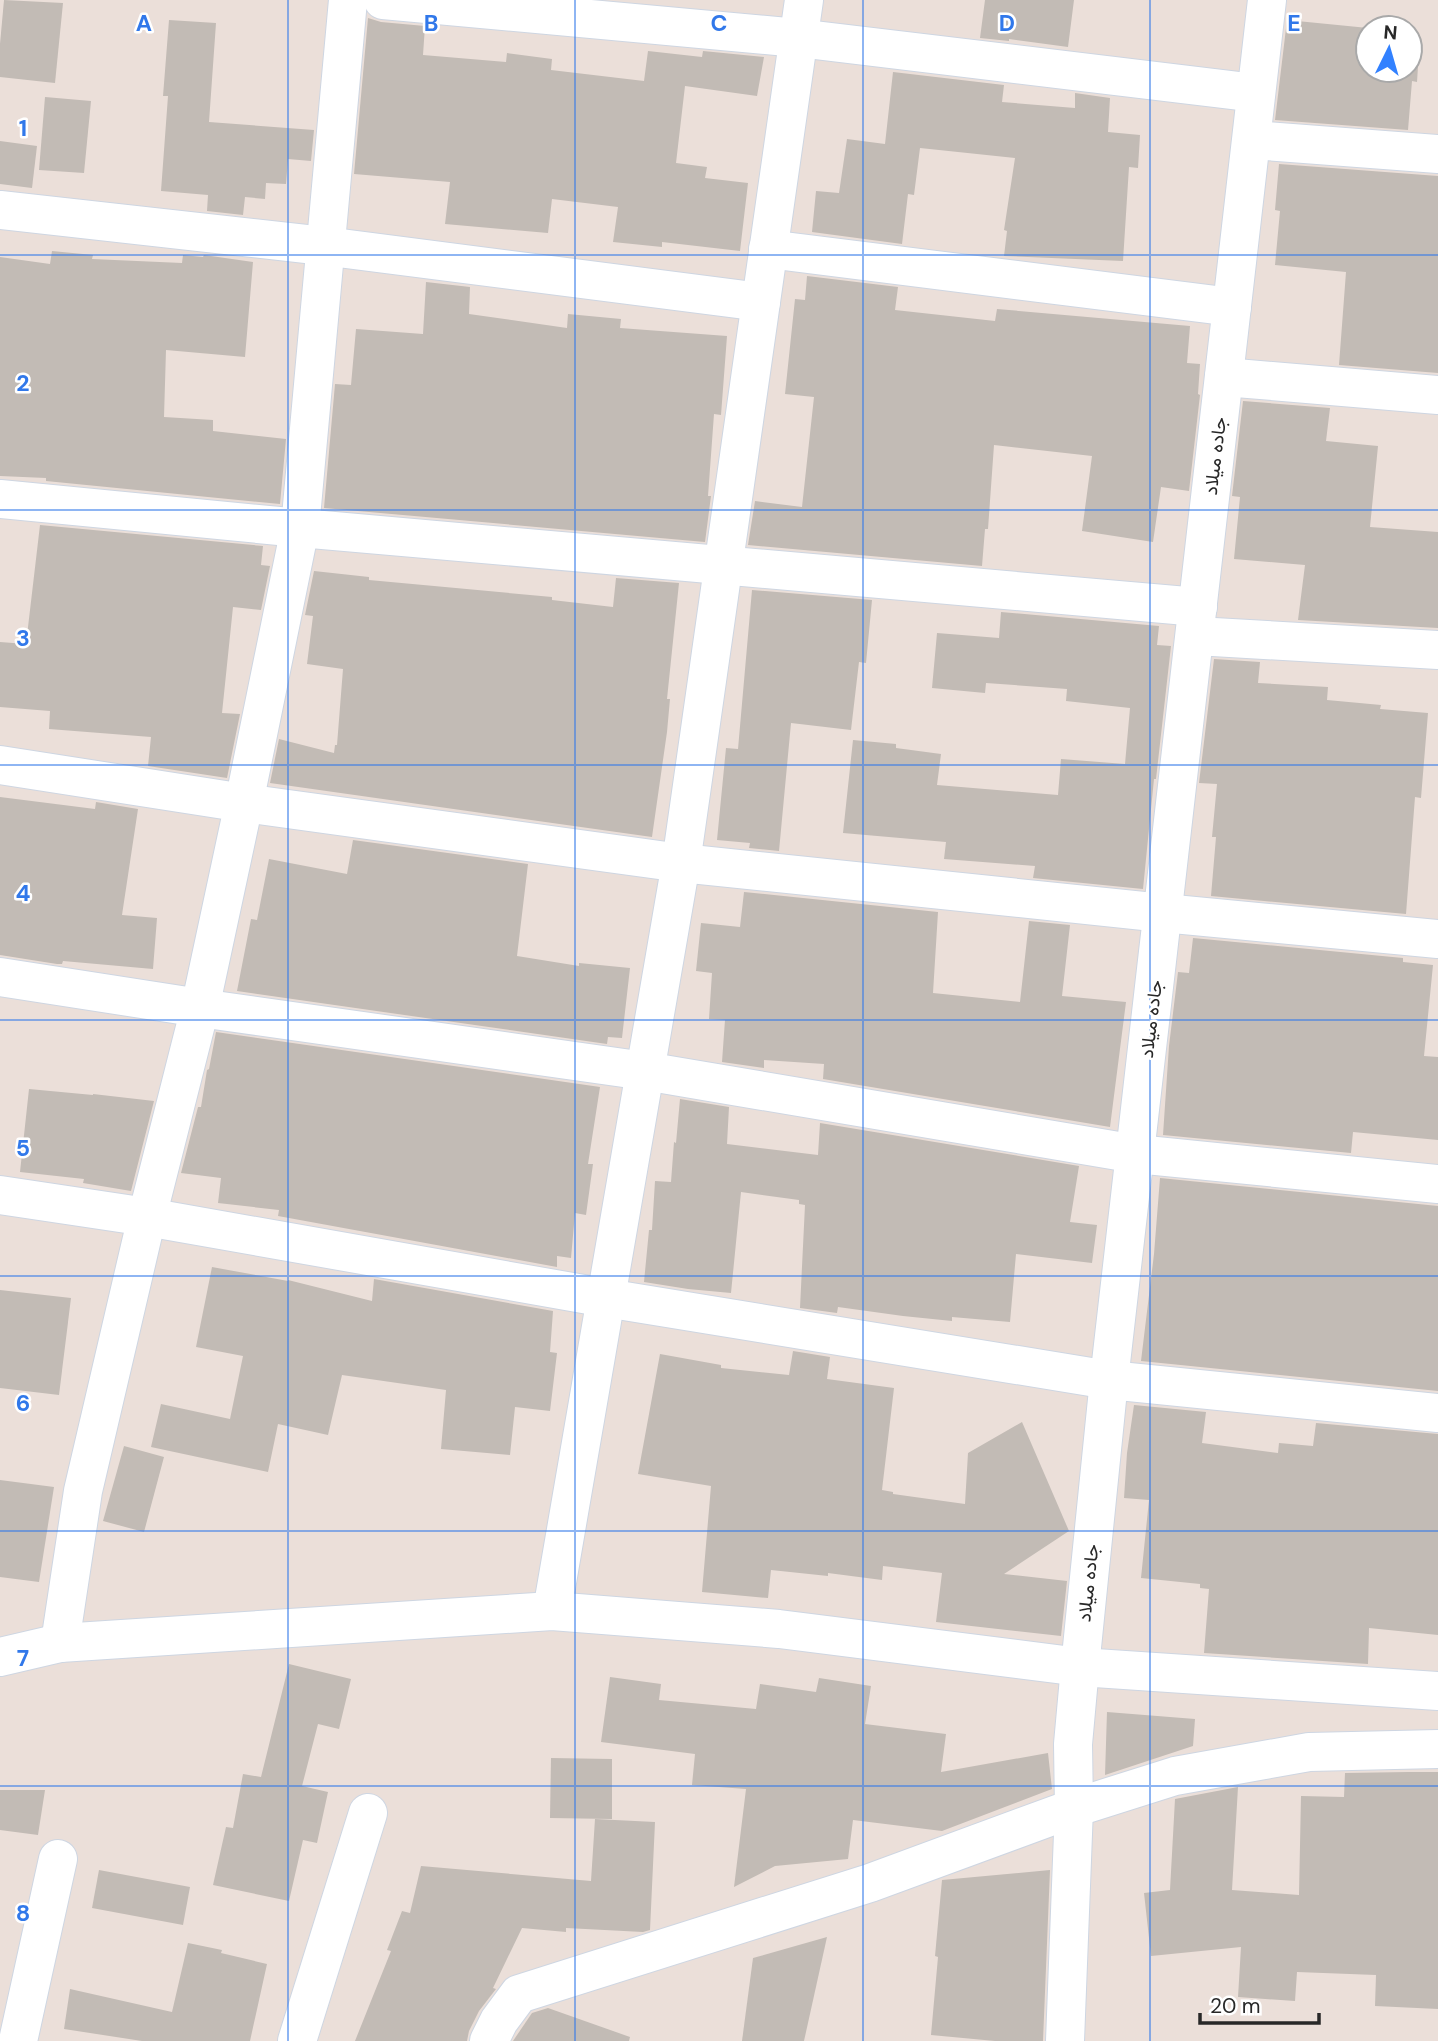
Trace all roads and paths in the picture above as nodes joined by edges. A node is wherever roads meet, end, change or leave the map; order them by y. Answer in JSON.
{"nodes":[{"id":1,"x":348,"y":0,"type":"edge"},
{"id":2,"x":383,"y":0,"type":"edge"},
{"id":3,"x":804,"y":0,"type":"edge"},
{"id":4,"x":1267,"y":0,"type":"edge"},
{"id":5,"x":797,"y":38,"type":"junction"},
{"id":6,"x":1256,"y":93,"type":"junction"},
{"id":7,"x":1252,"y":140,"type":"junction"},
{"id":8,"x":1438,"y":154,"type":"edge"},
{"id":9,"x":0,"y":210,"type":"edge"},
{"id":10,"x":324,"y":246,"type":"junction"},
{"id":11,"x":768,"y":249,"type":"junction"},
{"id":12,"x":761,"y":302,"type":"junction"},
{"id":13,"x":1232,"y":307,"type":"junction"},
{"id":14,"x":1224,"y":377,"type":"junction"},
{"id":15,"x":1438,"y":395,"type":"edge"},
{"id":16,"x":0,"y":499,"type":"edge"},
{"id":17,"x":300,"y":528,"type":"junction"},
{"id":18,"x":724,"y":565,"type":"junction"},
{"id":19,"x":1197,"y":622,"type":"junction"},
{"id":20,"x":1438,"y":650,"type":"edge"},
{"id":21,"x":0,"y":765,"type":"edge"},
{"id":22,"x":244,"y":803,"type":"junction"},
{"id":23,"x":681,"y":863,"type":"junction"},
{"id":24,"x":1163,"y":913,"type":"junction"},
{"id":25,"x":1438,"y":939,"type":"edge"},
{"id":26,"x":0,"y":977,"type":"edge"},
{"id":27,"x":200,"y":1008,"type":"junction"},
{"id":28,"x":645,"y":1071,"type":"junction"},
{"id":29,"x":1136,"y":1154,"type":"junction"},
{"id":30,"x":1438,"y":1184,"type":"edge"},
{"id":31,"x":0,"y":1195,"type":"edge"},
{"id":32,"x":147,"y":1217,"type":"junction"},
{"id":33,"x":606,"y":1298,"type":"junction"},
{"id":34,"x":1109,"y":1380,"type":"junction"},
{"id":35,"x":1438,"y":1413,"type":"edge"},
{"id":36,"x":552,"y":1611,"type":"junction"},
{"id":37,"x":60,"y":1643,"type":"junction"},
{"id":38,"x":0,"y":1657,"type":"edge"},
{"id":39,"x":1080,"y":1667,"type":"junction"},
{"id":40,"x":1438,"y":1691,"type":"edge"},
{"id":41,"x":1438,"y":1749,"type":"edge"},
{"id":42,"x":1074,"y":1808,"type":"junction"},
{"id":43,"x":368,"y":1813,"type":"dead end"},
{"id":44,"x":58,"y":1859,"type":"dead end"},
{"id":45,"x":18,"y":2041,"type":"edge"},
{"id":46,"x":297,"y":2041,"type":"edge"},
{"id":47,"x":489,"y":2041,"type":"edge"},
{"id":48,"x":1065,"y":2041,"type":"edge"}],
"edges":[{"from":1,"to":10,"type":"street"},
{"from":2,"to":5,"type":"street"},
{"from":3,"to":5,"type":"street"},
{"from":4,"to":6,"type":"street","name":"جاده میلاد"},
{"from":5,"to":6,"type":"street"},
{"from":5,"to":11,"type":"street"},
{"from":6,"to":7,"type":"street","name":"جاده میلاد"},
{"from":7,"to":8,"type":"street"},
{"from":7,"to":13,"type":"street","name":"جاده میلاد"},
{"from":9,"to":10,"type":"street"},
{"from":10,"to":12,"type":"street"},
{"from":10,"to":17,"type":"street"},
{"from":11,"to":12,"type":"street"},
{"from":11,"to":13,"type":"street"},
{"from":12,"to":18,"type":"street"},
{"from":13,"to":14,"type":"street","name":"جاده میلاد"},
{"from":14,"to":15,"type":"street"},
{"from":14,"to":19,"type":"street","name":"جاده میلاد"},
{"from":16,"to":17,"type":"street"},
{"from":17,"to":18,"type":"street"},
{"from":17,"to":22,"type":"street"},
{"from":18,"to":19,"type":"street"},
{"from":18,"to":23,"type":"street"},
{"from":19,"to":20,"type":"street"},
{"from":19,"to":24,"type":"street","name":"جاده میلاد"},
{"from":21,"to":22,"type":"street"},
{"from":22,"to":23,"type":"street"},
{"from":22,"to":27,"type":"street"},
{"from":23,"to":24,"type":"street"},
{"from":23,"to":28,"type":"street"},
{"from":24,"to":25,"type":"street"},
{"from":24,"to":29,"type":"street","name":"جاده میلاد"},
{"from":26,"to":27,"type":"street"},
{"from":27,"to":28,"type":"street"},
{"from":27,"to":32,"type":"street"},
{"from":28,"to":29,"type":"street"},
{"from":28,"to":33,"type":"street"},
{"from":29,"to":30,"type":"street"},
{"from":29,"to":34,"type":"street","name":"جاده میلاد"},
{"from":31,"to":32,"type":"street"},
{"from":32,"to":33,"type":"street"},
{"from":32,"to":37,"type":"street"},
{"from":33,"to":34,"type":"street"},
{"from":33,"to":36,"type":"street"},
{"from":34,"to":35,"type":"street"},
{"from":34,"to":39,"type":"street","name":"جاده میلاد"},
{"from":36,"to":37,"type":"street"},
{"from":36,"to":39,"type":"street"},
{"from":37,"to":38,"type":"street"},
{"from":39,"to":40,"type":"street"},
{"from":39,"to":42,"type":"street","name":"جاده میلاد"},
{"from":41,"to":42,"type":"street"},
{"from":42,"to":47,"type":"street"},
{"from":42,"to":48,"type":"street","name":"جاده میلاد"},
{"from":43,"to":46,"type":"street"},
{"from":44,"to":45,"type":"street"}]}
